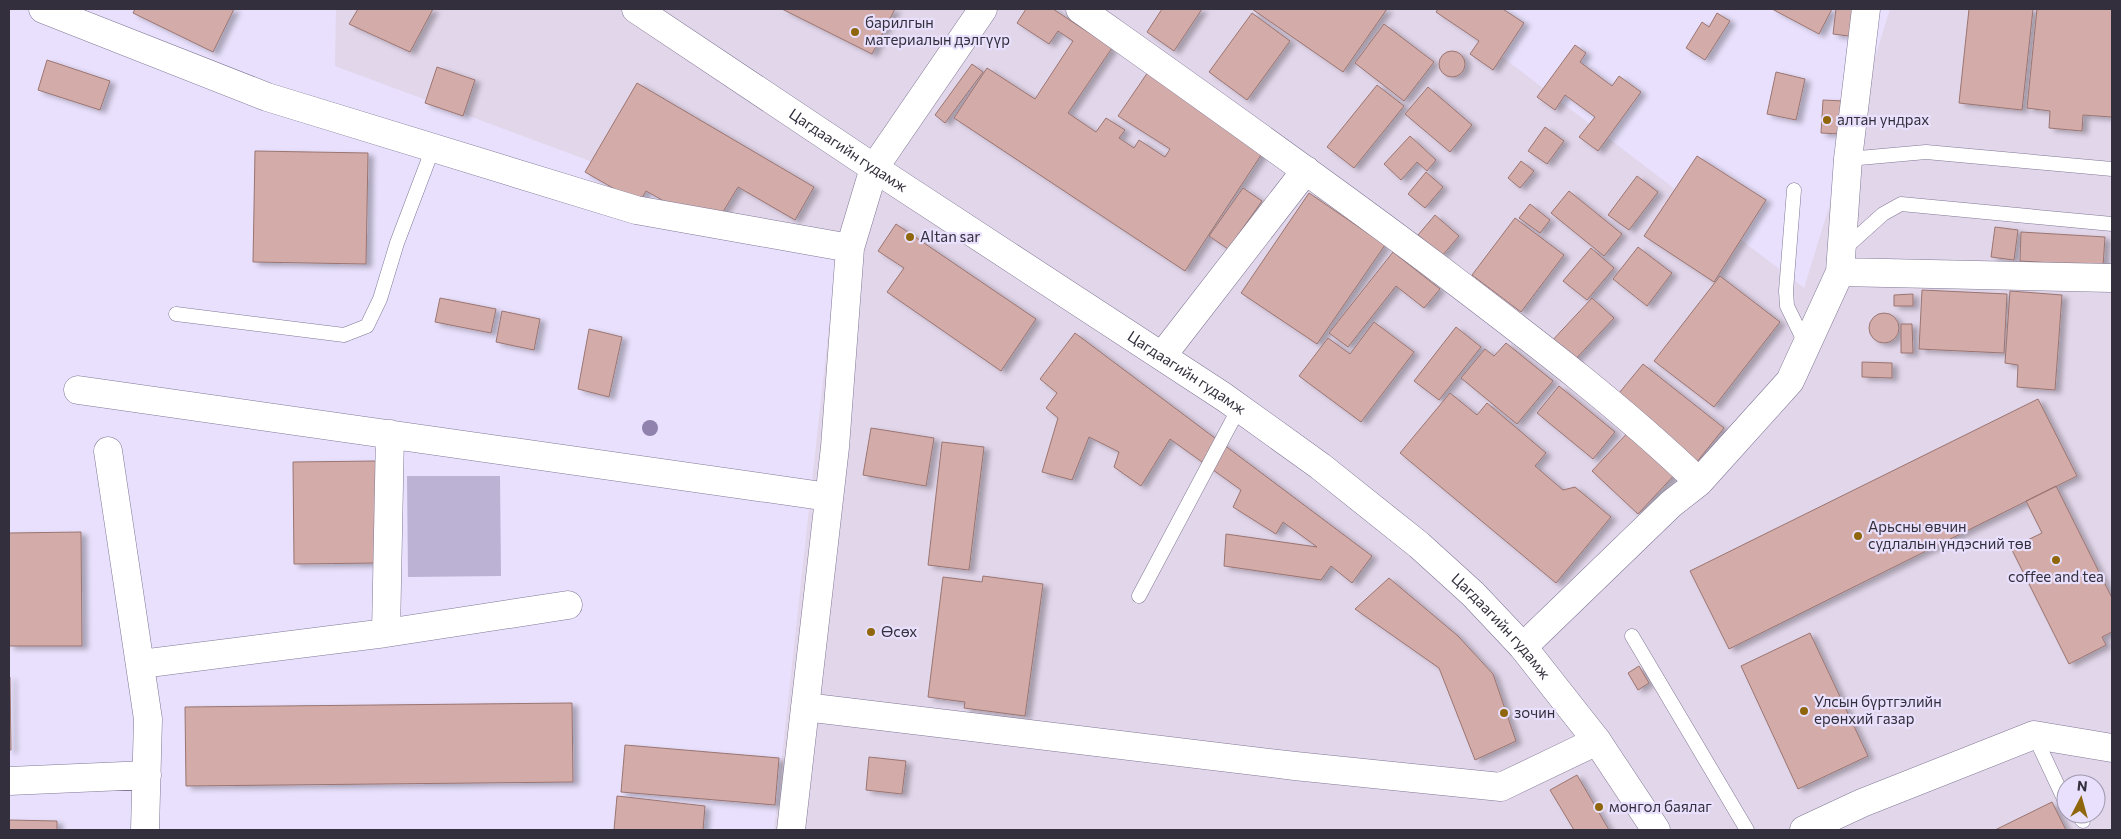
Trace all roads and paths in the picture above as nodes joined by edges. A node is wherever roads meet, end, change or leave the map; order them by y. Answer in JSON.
{"nodes":[{"id":1,"x":43,"y":9,"type":"edge"},
{"id":2,"x":636,"y":9,"type":"edge"},
{"id":3,"x":983,"y":9,"type":"edge"},
{"id":4,"x":1080,"y":9,"type":"edge"},
{"id":5,"x":1866,"y":9,"type":"edge"},
{"id":6,"x":433,"y":148,"type":"junction"},
{"id":7,"x":1848,"y":159,"type":"junction"},
{"id":8,"x":874,"y":168,"type":"junction"},
{"id":9,"x":2112,"y":169,"type":"edge"},
{"id":10,"x":1306,"y":170,"type":"junction"},
{"id":11,"x":1794,"y":190,"type":"dead end"},
{"id":12,"x":2112,"y":224,"type":"edge"},
{"id":13,"x":850,"y":248,"type":"junction"},
{"id":14,"x":1841,"y":261,"type":"junction"},
{"id":15,"x":2112,"y":278,"type":"edge"},
{"id":16,"x":176,"y":314,"type":"dead end"},
{"id":17,"x":1806,"y":346,"type":"junction"},
{"id":18,"x":1162,"y":356,"type":"junction"},
{"id":19,"x":78,"y":390,"type":"dead end"},
{"id":20,"x":1239,"y":408,"type":"junction"},
{"id":21,"x":390,"y":434,"type":"junction"},
{"id":22,"x":108,"y":451,"type":"dead end"},
{"id":23,"x":1698,"y":482,"type":"junction"},
{"id":24,"x":829,"y":497,"type":"junction"},
{"id":25,"x":1139,"y":596,"type":"dead end"},
{"id":26,"x":568,"y":605,"type":"dead end"},
{"id":27,"x":386,"y":633,"type":"junction"},
{"id":28,"x":1632,"y":636,"type":"dead end"},
{"id":29,"x":1523,"y":647,"type":"junction"},
{"id":30,"x":141,"y":664,"type":"junction"},
{"id":31,"x":805,"y":707,"type":"junction"},
{"id":32,"x":2034,"y":735,"type":"junction"},
{"id":33,"x":1597,"y":741,"type":"junction"},
{"id":34,"x":2112,"y":748,"type":"edge"},
{"id":35,"x":147,"y":775,"type":"junction"},
{"id":36,"x":9,"y":781,"type":"edge"},
{"id":37,"x":2056,"y":782,"type":"edge"},
{"id":38,"x":145,"y":830,"type":"edge"},
{"id":39,"x":790,"y":830,"type":"edge"},
{"id":40,"x":1656,"y":830,"type":"edge"},
{"id":41,"x":1747,"y":830,"type":"edge"},
{"id":42,"x":1804,"y":830,"type":"edge"}],
"edges":[{"from":1,"to":6,"type":"street"},
{"from":2,"to":8,"type":"street","name":"Цагдаагийн гудамж"},
{"from":3,"to":8,"type":"street"},
{"from":4,"to":10,"type":"street"},
{"from":5,"to":7,"type":"street"},
{"from":6,"to":13,"type":"street"},
{"from":6,"to":16,"type":"lane"},
{"from":7,"to":9,"type":"lane"},
{"from":7,"to":14,"type":"street"},
{"from":8,"to":13,"type":"street"},
{"from":8,"to":18,"type":"street","name":"Цагдаагийн гудамж"},
{"from":10,"to":18,"type":"street"},
{"from":10,"to":23,"type":"street"},
{"from":11,"to":17,"type":"lane"},
{"from":12,"to":14,"type":"lane"},
{"from":13,"to":24,"type":"street"},
{"from":14,"to":15,"type":"street"},
{"from":14,"to":17,"type":"street"},
{"from":17,"to":23,"type":"street"},
{"from":18,"to":20,"type":"street","name":"Цагдаагийн гудамж"},
{"from":19,"to":21,"type":"street"},
{"from":20,"to":25,"type":"lane"},
{"from":20,"to":29,"type":"street","name":"Цагдаагийн гудамж"},
{"from":21,"to":24,"type":"street"},
{"from":21,"to":27,"type":"street"},
{"from":22,"to":30,"type":"street"},
{"from":23,"to":29,"type":"street"},
{"from":24,"to":31,"type":"street"},
{"from":26,"to":27,"type":"street"},
{"from":27,"to":30,"type":"street"},
{"from":28,"to":41,"type":"lane"},
{"from":29,"to":33,"type":"street","name":"Цагдаагийн гудамж"},
{"from":30,"to":35,"type":"street"},
{"from":31,"to":33,"type":"street"},
{"from":31,"to":39,"type":"street"},
{"from":32,"to":34,"type":"street"},
{"from":32,"to":37,"type":"lane"},
{"from":32,"to":42,"type":"street"},
{"from":33,"to":40,"type":"street","name":"Цагдаагийн гудамж"},
{"from":35,"to":36,"type":"street"},
{"from":35,"to":38,"type":"street"}]}
